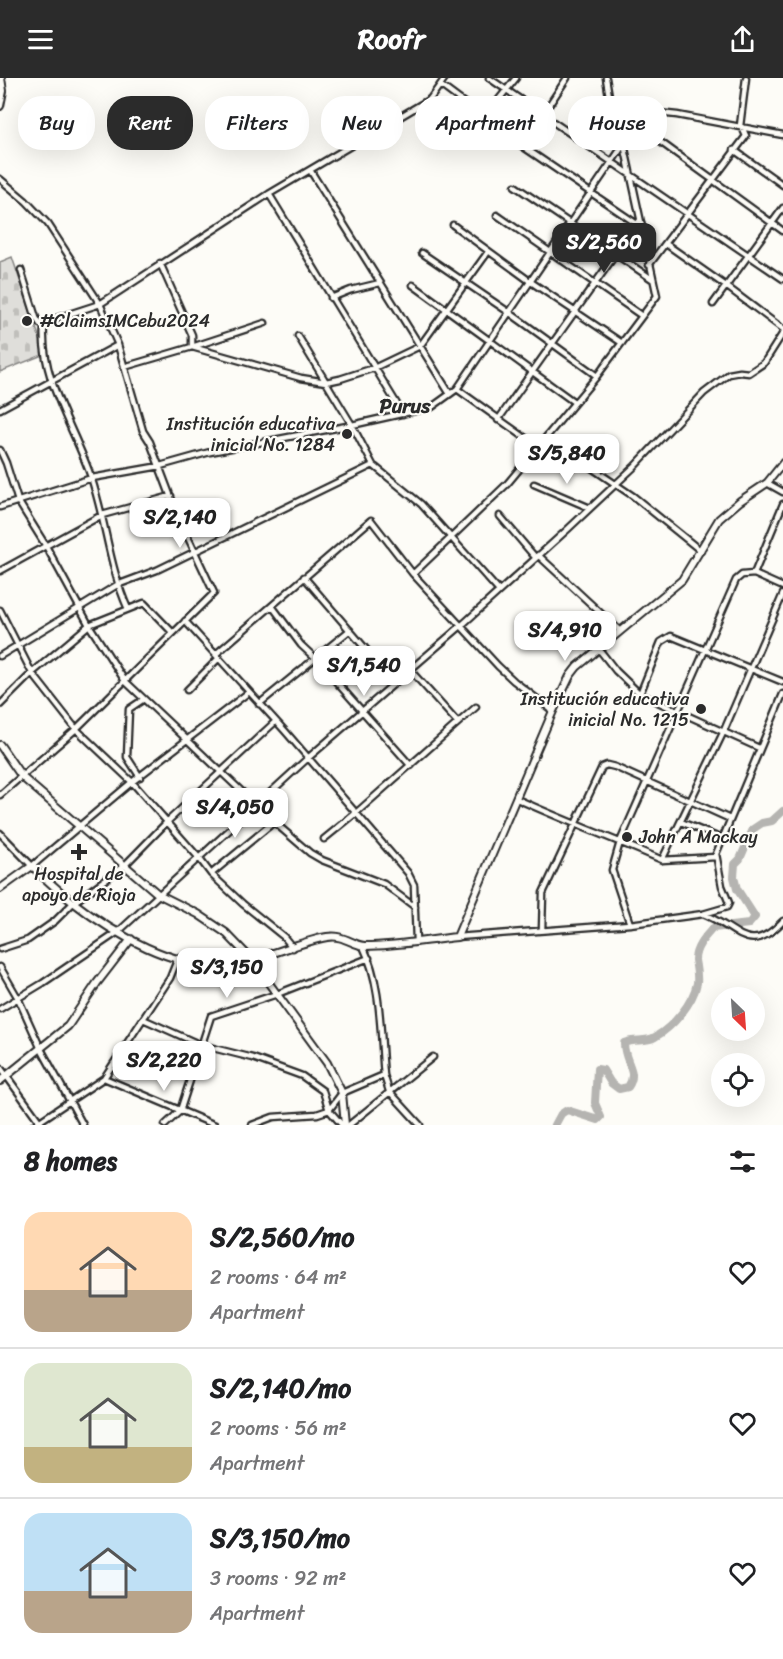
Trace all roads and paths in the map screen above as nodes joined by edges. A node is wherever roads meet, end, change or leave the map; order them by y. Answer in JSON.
{"nodes":[{"id":1,"x":1,"y":78,"type":"edge"},
{"id":2,"x":445,"y":78,"type":"edge"},
{"id":3,"x":489,"y":78,"type":"edge"},
{"id":4,"x":516,"y":78,"type":"edge"},
{"id":5,"x":567,"y":78,"type":"edge"},
{"id":6,"x":606,"y":78,"type":"edge"},
{"id":7,"x":746,"y":78,"type":"edge"},
{"id":8,"x":440,"y":85,"type":"junction"},
{"id":9,"x":506,"y":90,"type":"junction"},
{"id":10,"x":1,"y":91,"type":"edge"},
{"id":11,"x":455,"y":96,"type":"edge"},
{"id":12,"x":501,"y":96,"type":"edge"},
{"id":13,"x":515,"y":96,"type":"edge"},
{"id":14,"x":555,"y":96,"type":"edge"},
{"id":15,"x":609,"y":96,"type":"edge"},
{"id":16,"x":0,"y":106,"type":"edge"},
{"id":17,"x":667,"y":116,"type":"edge"},
{"id":18,"x":556,"y":124,"type":"edge"},
{"id":19,"x":741,"y":126,"type":"junction"},
{"id":20,"x":783,"y":135,"type":"edge"},
{"id":21,"x":667,"y":147,"type":"edge"},
{"id":22,"x":528,"y":150,"type":"edge"},
{"id":23,"x":620,"y":150,"type":"edge"},
{"id":24,"x":626,"y":150,"type":"edge"},
{"id":25,"x":734,"y":150,"type":"junction"},
{"id":26,"x":612,"y":162,"type":"junction"},
{"id":27,"x":310,"y":170,"type":"junction"},
{"id":28,"x":632,"y":175,"type":"junction"},
{"id":29,"x":0,"y":179,"type":"edge"},
{"id":30,"x":713,"y":180,"type":"junction"},
{"id":31,"x":783,"y":185,"type":"edge"},
{"id":32,"x":515,"y":186,"type":"dead end"},
{"id":33,"x":591,"y":192,"type":"junction"},
{"id":34,"x":269,"y":194,"type":"junction"},
{"id":35,"x":783,"y":208,"type":"edge"},
{"id":36,"x":688,"y":214,"type":"junction"},
{"id":37,"x":497,"y":215,"type":"dead end"},
{"id":38,"x":638,"y":222,"type":"junction"},
{"id":39,"x":570,"y":223,"type":"junction"},
{"id":40,"x":772,"y":224,"type":"junction"},
{"id":41,"x":453,"y":225,"type":"dead end"},
{"id":42,"x":783,"y":231,"type":"edge"},
{"id":43,"x":666,"y":244,"type":"junction"},
{"id":44,"x":488,"y":252,"type":"junction"},
{"id":45,"x":552,"y":252,"type":"junction"},
{"id":46,"x":422,"y":253,"type":"dead end"},
{"id":47,"x":616,"y":254,"type":"junction"},
{"id":48,"x":749,"y":256,"type":"junction"},
{"id":49,"x":160,"y":263,"type":"junction"},
{"id":50,"x":650,"y":265,"type":"junction"},
{"id":51,"x":21,"y":270,"type":"dead end"},
{"id":52,"x":653,"y":279,"type":"junction"},
{"id":53,"x":783,"y":279,"type":"edge"},
{"id":54,"x":466,"y":282,"type":"junction"},
{"id":55,"x":531,"y":282,"type":"junction"},
{"id":56,"x":595,"y":282,"type":"junction"},
{"id":57,"x":381,"y":283,"type":"junction"},
{"id":58,"x":413,"y":285,"type":"dead end"},
{"id":59,"x":726,"y":286,"type":"junction"},
{"id":60,"x":331,"y":298,"type":"junction"},
{"id":61,"x":100,"y":304,"type":"junction"},
{"id":62,"x":713,"y":304,"type":"dead end"},
{"id":63,"x":446,"y":309,"type":"junction"},
{"id":64,"x":574,"y":312,"type":"junction"},
{"id":65,"x":510,"y":313,"type":"junction"},
{"id":66,"x":642,"y":316,"type":"junction"},
{"id":67,"x":265,"y":323,"type":"dead end"},
{"id":68,"x":44,"y":326,"type":"junction"},
{"id":69,"x":783,"y":331,"type":"edge"},
{"id":70,"x":298,"y":336,"type":"dead end"},
{"id":71,"x":489,"y":341,"type":"junction"},
{"id":72,"x":552,"y":343,"type":"junction"},
{"id":73,"x":622,"y":343,"type":"junction"},
{"id":74,"x":118,"y":345,"type":"junction"},
{"id":75,"x":420,"y":346,"type":"junction"},
{"id":76,"x":192,"y":347,"type":"junction"},
{"id":77,"x":124,"y":367,"type":"junction"},
{"id":78,"x":374,"y":368,"type":"junction"},
{"id":79,"x":532,"y":372,"type":"junction"},
{"id":80,"x":597,"y":376,"type":"junction"},
{"id":81,"x":52,"y":381,"type":"junction"},
{"id":82,"x":326,"y":382,"type":"junction"},
{"id":83,"x":458,"y":389,"type":"junction"},
{"id":84,"x":450,"y":394,"type":"junction"},
{"id":85,"x":574,"y":402,"type":"junction"},
{"id":86,"x":0,"y":409,"type":"edge"},
{"id":87,"x":403,"y":414,"type":"junction"},
{"id":88,"x":498,"y":420,"type":"junction"},
{"id":89,"x":352,"y":425,"type":"junction"},
{"id":90,"x":546,"y":437,"type":"junction"},
{"id":91,"x":538,"y":447,"type":"junction"},
{"id":92,"x":0,"y":450,"type":"edge"},
{"id":93,"x":783,"y":464,"type":"edge"},
{"id":94,"x":373,"y":465,"type":"junction"},
{"id":95,"x":160,"y":466,"type":"junction"},
{"id":96,"x":92,"y":478,"type":"junction"},
{"id":97,"x":767,"y":483,"type":"junction"},
{"id":98,"x":534,"y":484,"type":"dead end"},
{"id":99,"x":616,"y":484,"type":"junction"},
{"id":100,"x":783,"y":492,"type":"edge"},
{"id":101,"x":171,"y":496,"type":"junction"},
{"id":102,"x":18,"y":501,"type":"junction"},
{"id":103,"x":783,"y":504,"type":"edge"},
{"id":104,"x":0,"y":507,"type":"edge"},
{"id":105,"x":590,"y":508,"type":"junction"},
{"id":106,"x":102,"y":515,"type":"junction"},
{"id":107,"x":500,"y":516,"type":"dead end"},
{"id":108,"x":451,"y":538,"type":"junction"},
{"id":109,"x":46,"y":546,"type":"junction"},
{"id":110,"x":701,"y":551,"type":"junction"},
{"id":111,"x":194,"y":552,"type":"junction"},
{"id":112,"x":537,"y":556,"type":"junction"},
{"id":113,"x":0,"y":571,"type":"edge"},
{"id":114,"x":413,"y":574,"type":"junction"},
{"id":115,"x":754,"y":574,"type":"junction"},
{"id":116,"x":304,"y":578,"type":"junction"},
{"id":117,"x":117,"y":585,"type":"junction"},
{"id":118,"x":783,"y":587,"type":"edge"},
{"id":119,"x":498,"y":590,"type":"junction"},
{"id":120,"x":783,"y":594,"type":"edge"},
{"id":121,"x":272,"y":606,"type":"junction"},
{"id":122,"x":81,"y":608,"type":"junction"},
{"id":123,"x":128,"y":609,"type":"junction"},
{"id":124,"x":0,"y":610,"type":"edge"},
{"id":125,"x":185,"y":621,"type":"junction"},
{"id":126,"x":89,"y":625,"type":"junction"},
{"id":127,"x":462,"y":625,"type":"junction"},
{"id":128,"x":350,"y":630,"type":"junction"},
{"id":129,"x":620,"y":631,"type":"junction"},
{"id":130,"x":173,"y":633,"type":"junction"},
{"id":131,"x":17,"y":646,"type":"junction"},
{"id":132,"x":598,"y":648,"type":"junction"},
{"id":133,"x":705,"y":648,"type":"junction"},
{"id":134,"x":0,"y":656,"type":"edge"},
{"id":135,"x":218,"y":656,"type":"junction"},
{"id":136,"x":316,"y":659,"type":"junction"},
{"id":137,"x":751,"y":668,"type":"junction"},
{"id":138,"x":410,"y":670,"type":"junction"},
{"id":139,"x":32,"y":673,"type":"junction"},
{"id":140,"x":125,"y":681,"type":"junction"},
{"id":141,"x":783,"y":682,"type":"edge"},
{"id":142,"x":395,"y":683,"type":"junction"},
{"id":143,"x":187,"y":690,"type":"dead end"},
{"id":144,"x":249,"y":692,"type":"junction"},
{"id":145,"x":783,"y":693,"type":"edge"},
{"id":146,"x":640,"y":694,"type":"junction"},
{"id":147,"x":144,"y":699,"type":"junction"},
{"id":148,"x":260,"y":704,"type":"junction"},
{"id":149,"x":0,"y":705,"type":"edge"},
{"id":150,"x":476,"y":707,"type":"dead end"},
{"id":151,"x":553,"y":711,"type":"junction"},
{"id":152,"x":362,"y":712,"type":"junction"},
{"id":153,"x":679,"y":712,"type":"junction"},
{"id":154,"x":275,"y":722,"type":"junction"},
{"id":155,"x":458,"y":723,"type":"junction"},
{"id":156,"x":76,"y":729,"type":"junction"},
{"id":157,"x":723,"y":733,"type":"junction"},
{"id":158,"x":188,"y":740,"type":"junction"},
{"id":159,"x":0,"y":745,"type":"edge"},
{"id":160,"x":759,"y":748,"type":"junction"},
{"id":161,"x":308,"y":758,"type":"junction"},
{"id":162,"x":411,"y":766,"type":"junction"},
{"id":163,"x":221,"y":771,"type":"junction"},
{"id":164,"x":22,"y":777,"type":"junction"},
{"id":165,"x":140,"y":777,"type":"junction"},
{"id":166,"x":647,"y":781,"type":"junction"},
{"id":167,"x":132,"y":782,"type":"junction"},
{"id":168,"x":0,"y":795,"type":"edge"},
{"id":169,"x":517,"y":799,"type":"junction"},
{"id":170,"x":691,"y":801,"type":"junction"},
{"id":171,"x":256,"y":805,"type":"junction"},
{"id":172,"x":356,"y":813,"type":"junction"},
{"id":173,"x":730,"y":819,"type":"junction"},
{"id":174,"x":168,"y":821,"type":"junction"},
{"id":175,"x":274,"y":822,"type":"junction"},
{"id":176,"x":681,"y":822,"type":"junction"},
{"id":177,"x":574,"y":825,"type":"junction"},
{"id":178,"x":79,"y":826,"type":"junction"},
{"id":179,"x":0,"y":833,"type":"edge"},
{"id":180,"x":324,"y":839,"type":"dead end"},
{"id":181,"x":722,"y":839,"type":"junction"},
{"id":182,"x":620,"y":842,"type":"junction"},
{"id":183,"x":716,"y":857,"type":"junction"},
{"id":184,"x":199,"y":858,"type":"junction"},
{"id":185,"x":662,"y":860,"type":"junction"},
{"id":186,"x":125,"y":865,"type":"junction"},
{"id":187,"x":32,"y":866,"type":"junction"},
{"id":188,"x":211,"y":874,"type":"junction"},
{"id":189,"x":0,"y":889,"type":"edge"},
{"id":190,"x":158,"y":894,"type":"junction"},
{"id":191,"x":73,"y":903,"type":"junction"},
{"id":192,"x":415,"y":907,"type":"junction"},
{"id":193,"x":703,"y":914,"type":"junction"},
{"id":194,"x":783,"y":921,"type":"edge"},
{"id":195,"x":630,"y":924,"type":"junction"},
{"id":196,"x":542,"y":930,"type":"junction"},
{"id":197,"x":118,"y":932,"type":"junction"},
{"id":198,"x":457,"y":937,"type":"junction"},
{"id":199,"x":131,"y":939,"type":"junction"},
{"id":200,"x":416,"y":942,"type":"junction"},
{"id":201,"x":363,"y":946,"type":"junction"},
{"id":202,"x":293,"y":948,"type":"junction"},
{"id":203,"x":0,"y":949,"type":"edge"},
{"id":204,"x":178,"y":958,"type":"junction"},
{"id":205,"x":369,"y":958,"type":"junction"},
{"id":206,"x":252,"y":960,"type":"junction"},
{"id":207,"x":0,"y":967,"type":"edge"},
{"id":208,"x":278,"y":994,"type":"junction"},
{"id":209,"x":18,"y":998,"type":"junction"},
{"id":210,"x":0,"y":1009,"type":"edge"},
{"id":211,"x":143,"y":1019,"type":"junction"},
{"id":212,"x":201,"y":1045,"type":"junction"},
{"id":213,"x":41,"y":1049,"type":"junction"},
{"id":214,"x":433,"y":1057,"type":"dead end"},
{"id":215,"x":0,"y":1067,"type":"edge"},
{"id":216,"x":384,"y":1075,"type":"junction"},
{"id":217,"x":6,"y":1076,"type":"junction"},
{"id":218,"x":104,"y":1078,"type":"junction"},
{"id":219,"x":0,"y":1081,"type":"edge"},
{"id":220,"x":389,"y":1091,"type":"junction"},
{"id":221,"x":342,"y":1093,"type":"junction"},
{"id":222,"x":70,"y":1102,"type":"junction"},
{"id":223,"x":329,"y":1110,"type":"junction"},
{"id":224,"x":180,"y":1111,"type":"junction"},
{"id":225,"x":41,"y":1123,"type":"edge"},
{"id":226,"x":34,"y":1125,"type":"edge"},
{"id":227,"x":83,"y":1125,"type":"edge"},
{"id":228,"x":165,"y":1125,"type":"edge"},
{"id":229,"x":215,"y":1125,"type":"edge"},
{"id":230,"x":252,"y":1125,"type":"edge"},
{"id":231,"x":345,"y":1125,"type":"edge"},
{"id":232,"x":420,"y":1125,"type":"edge"}],
"edges":[{"from":1,"to":10,"type":"street"},
{"from":2,"to":8,"type":"street"},
{"from":3,"to":9,"type":"street"},
{"from":4,"to":9,"type":"street"},
{"from":5,"to":14,"type":"street"},
{"from":6,"to":15,"type":"street"},
{"from":7,"to":19,"type":"street"},
{"from":8,"to":11,"type":"street"},
{"from":8,"to":27,"type":"street"},
{"from":9,"to":12,"type":"street"},
{"from":9,"to":13,"type":"street"},
{"from":10,"to":16,"type":"street"},
{"from":17,"to":19,"type":"street"},
{"from":18,"to":26,"type":"street"},
{"from":19,"to":20,"type":"street"},
{"from":19,"to":25,"type":"street"},
{"from":21,"to":30,"type":"street"},
{"from":22,"to":33,"type":"street"},
{"from":23,"to":26,"type":"street"},
{"from":24,"to":28,"type":"street"},
{"from":25,"to":30,"type":"street"},
{"from":25,"to":31,"type":"street"},
{"from":26,"to":28,"type":"street"},
{"from":26,"to":33,"type":"street"},
{"from":27,"to":34,"type":"street"},
{"from":27,"to":57,"type":"street"},
{"from":28,"to":36,"type":"street"},
{"from":28,"to":38,"type":"street"},
{"from":29,"to":61,"type":"street"},
{"from":30,"to":36,"type":"street"},
{"from":30,"to":40,"type":"street"},
{"from":32,"to":39,"type":"street"},
{"from":33,"to":38,"type":"street"},
{"from":33,"to":39,"type":"street"},
{"from":34,"to":49,"type":"street"},
{"from":34,"to":60,"type":"street"},
{"from":35,"to":40,"type":"street"},
{"from":36,"to":43,"type":"street"},
{"from":36,"to":48,"type":"street"},
{"from":37,"to":45,"type":"street"},
{"from":38,"to":47,"type":"street"},
{"from":38,"to":50,"type":"street"},
{"from":39,"to":45,"type":"street"},
{"from":39,"to":47,"type":"street"},
{"from":40,"to":42,"type":"street"},
{"from":40,"to":48,"type":"street"},
{"from":41,"to":44,"type":"street"},
{"from":43,"to":50,"type":"street"},
{"from":43,"to":59,"type":"street"},
{"from":44,"to":54,"type":"street"},
{"from":44,"to":55,"type":"street"},
{"from":45,"to":55,"type":"street"},
{"from":45,"to":56,"type":"street"},
{"from":46,"to":54,"type":"street"},
{"from":47,"to":52,"type":"street"},
{"from":47,"to":56,"type":"street"},
{"from":48,"to":53,"type":"street"},
{"from":48,"to":59,"type":"street"},
{"from":49,"to":61,"type":"street"},
{"from":49,"to":76,"type":"street"},
{"from":50,"to":52,"type":"street"},
{"from":51,"to":68,"type":"street"},
{"from":52,"to":66,"type":"street"},
{"from":54,"to":63,"type":"street"},
{"from":54,"to":65,"type":"street"},
{"from":55,"to":64,"type":"street"},
{"from":55,"to":65,"type":"street"},
{"from":56,"to":64,"type":"street"},
{"from":56,"to":66,"type":"street"},
{"from":57,"to":60,"type":"street"},
{"from":57,"to":75,"type":"street"},
{"from":58,"to":63,"type":"street"},
{"from":59,"to":62,"type":"street"},
{"from":59,"to":69,"type":"street"},
{"from":60,"to":78,"type":"street"},
{"from":61,"to":68,"type":"street"},
{"from":61,"to":74,"type":"street"},
{"from":63,"to":71,"type":"street"},
{"from":63,"to":75,"type":"street"},
{"from":64,"to":72,"type":"street"},
{"from":64,"to":73,"type":"street"},
{"from":65,"to":71,"type":"street"},
{"from":65,"to":72,"type":"street"},
{"from":66,"to":73,"type":"street"},
{"from":67,"to":76,"type":"street"},
{"from":68,"to":81,"type":"street"},
{"from":69,"to":99,"type":"street"},
{"from":70,"to":82,"type":"street"},
{"from":71,"to":79,"type":"street"},
{"from":71,"to":83,"type":"street"},
{"from":72,"to":79,"type":"street"},
{"from":72,"to":80,"type":"street"},
{"from":73,"to":80,"type":"street"},
{"from":74,"to":77,"type":"street"},
{"from":74,"to":81,"type":"street"},
{"from":75,"to":78,"type":"street"},
{"from":75,"to":84,"type":"street"},
{"from":76,"to":77,"type":"street"},
{"from":76,"to":82,"type":"street"},
{"from":77,"to":95,"type":"street"},
{"from":78,"to":82,"type":"street"},
{"from":78,"to":87,"type":"street"},
{"from":79,"to":85,"type":"street"},
{"from":79,"to":88,"type":"street"},
{"from":80,"to":85,"type":"street"},
{"from":81,"to":86,"type":"street"},
{"from":81,"to":96,"type":"street"},
{"from":82,"to":89,"type":"street"},
{"from":83,"to":84,"type":"street"},
{"from":83,"to":88,"type":"street"},
{"from":84,"to":87,"type":"street"},
{"from":85,"to":90,"type":"street"},
{"from":87,"to":89,"type":"street"},
{"from":88,"to":91,"type":"street"},
{"from":89,"to":94,"type":"street"},
{"from":89,"to":95,"type":"street"},
{"from":90,"to":91,"type":"street"},
{"from":90,"to":99,"type":"street"},
{"from":91,"to":108,"type":"street"},
{"from":92,"to":102,"type":"street"},
{"from":93,"to":97,"type":"street"},
{"from":94,"to":108,"type":"street"},
{"from":94,"to":111,"type":"street"},
{"from":95,"to":96,"type":"street"},
{"from":95,"to":101,"type":"street"},
{"from":96,"to":102,"type":"street"},
{"from":96,"to":106,"type":"street"},
{"from":97,"to":100,"type":"street"},
{"from":97,"to":110,"type":"street"},
{"from":98,"to":105,"type":"street"},
{"from":99,"to":105,"type":"street"},
{"from":99,"to":110,"type":"street"},
{"from":101,"to":106,"type":"street"},
{"from":101,"to":111,"type":"street"},
{"from":102,"to":104,"type":"street"},
{"from":102,"to":109,"type":"street"},
{"from":103,"to":115,"type":"street"},
{"from":105,"to":112,"type":"street"},
{"from":106,"to":109,"type":"street"},
{"from":106,"to":117,"type":"street"},
{"from":107,"to":112,"type":"street"},
{"from":108,"to":114,"type":"street"},
{"from":108,"to":119,"type":"street"},
{"from":109,"to":113,"type":"street"},
{"from":109,"to":122,"type":"street"},
{"from":110,"to":129,"type":"street"},
{"from":111,"to":117,"type":"street"},
{"from":111,"to":125,"type":"street"},
{"from":112,"to":119,"type":"street"},
{"from":112,"to":129,"type":"street"},
{"from":114,"to":116,"type":"street"},
{"from":114,"to":127,"type":"street"},
{"from":115,"to":118,"type":"street"},
{"from":115,"to":133,"type":"street"},
{"from":116,"to":121,"type":"street"},
{"from":116,"to":128,"type":"street"},
{"from":117,"to":122,"type":"street"},
{"from":117,"to":123,"type":"street"},
{"from":119,"to":127,"type":"street"},
{"from":120,"to":137,"type":"street"},
{"from":121,"to":135,"type":"street"},
{"from":121,"to":136,"type":"street"},
{"from":122,"to":126,"type":"street"},
{"from":122,"to":131,"type":"street"},
{"from":123,"to":126,"type":"street"},
{"from":123,"to":130,"type":"street"},
{"from":124,"to":131,"type":"street"},
{"from":125,"to":130,"type":"street"},
{"from":125,"to":135,"type":"street"},
{"from":126,"to":139,"type":"street"},
{"from":126,"to":140,"type":"street"},
{"from":127,"to":138,"type":"street"},
{"from":127,"to":151,"type":"street"},
{"from":128,"to":136,"type":"street"},
{"from":128,"to":142,"type":"street"},
{"from":129,"to":132,"type":"street"},
{"from":130,"to":140,"type":"street"},
{"from":131,"to":134,"type":"street"},
{"from":131,"to":139,"type":"street"},
{"from":132,"to":146,"type":"street"},
{"from":132,"to":151,"type":"street"},
{"from":133,"to":137,"type":"street"},
{"from":133,"to":146,"type":"street"},
{"from":133,"to":153,"type":"street"},
{"from":135,"to":143,"type":"street"},
{"from":135,"to":144,"type":"street"},
{"from":136,"to":148,"type":"street"},
{"from":136,"to":152,"type":"street"},
{"from":137,"to":141,"type":"street"},
{"from":137,"to":157,"type":"street"},
{"from":138,"to":142,"type":"street"},
{"from":138,"to":155,"type":"street"},
{"from":139,"to":149,"type":"street"},
{"from":139,"to":156,"type":"street"},
{"from":140,"to":147,"type":"street"},
{"from":140,"to":156,"type":"street"},
{"from":142,"to":152,"type":"street"},
{"from":144,"to":148,"type":"street"},
{"from":144,"to":158,"type":"street"},
{"from":145,"to":160,"type":"street"},
{"from":146,"to":153,"type":"street"},
{"from":147,"to":158,"type":"street"},
{"from":147,"to":165,"type":"street"},
{"from":148,"to":154,"type":"street"},
{"from":150,"to":155,"type":"street"},
{"from":151,"to":169,"type":"street"},
{"from":152,"to":161,"type":"street"},
{"from":152,"to":162,"type":"street"},
{"from":153,"to":157,"type":"street"},
{"from":153,"to":166,"type":"street"},
{"from":154,"to":161,"type":"street"},
{"from":154,"to":163,"type":"street"},
{"from":155,"to":162,"type":"street"},
{"from":156,"to":164,"type":"street"},
{"from":156,"to":167,"type":"street"},
{"from":157,"to":160,"type":"street"},
{"from":157,"to":170,"type":"street"},
{"from":158,"to":163,"type":"street"},
{"from":158,"to":165,"type":"street"},
{"from":159,"to":164,"type":"street"},
{"from":160,"to":173,"type":"street"},
{"from":161,"to":171,"type":"street"},
{"from":161,"to":172,"type":"street"},
{"from":162,"to":172,"type":"street"},
{"from":163,"to":171,"type":"street"},
{"from":163,"to":174,"type":"street"},
{"from":164,"to":168,"type":"street"},
{"from":164,"to":178,"type":"street"},
{"from":165,"to":167,"type":"street"},
{"from":166,"to":170,"type":"street"},
{"from":166,"to":177,"type":"street"},
{"from":166,"to":182,"type":"street"},
{"from":167,"to":174,"type":"street"},
{"from":167,"to":178,"type":"street"},
{"from":169,"to":177,"type":"street"},
{"from":169,"to":198,"type":"street"},
{"from":170,"to":173,"type":"street"},
{"from":170,"to":176,"type":"street"},
{"from":171,"to":175,"type":"street"},
{"from":171,"to":184,"type":"street"},
{"from":172,"to":180,"type":"street"},
{"from":172,"to":192,"type":"street"},
{"from":173,"to":181,"type":"street"},
{"from":174,"to":184,"type":"street"},
{"from":174,"to":186,"type":"street"},
{"from":175,"to":188,"type":"street"},
{"from":175,"to":192,"type":"street"},
{"from":176,"to":181,"type":"street"},
{"from":176,"to":185,"type":"street"},
{"from":177,"to":182,"type":"street"},
{"from":177,"to":196,"type":"street"},
{"from":178,"to":186,"type":"street"},
{"from":178,"to":187,"type":"street"},
{"from":179,"to":187,"type":"street"},
{"from":181,"to":183,"type":"street"},
{"from":182,"to":185,"type":"street"},
{"from":182,"to":195,"type":"street"},
{"from":183,"to":185,"type":"street"},
{"from":183,"to":193,"type":"street"},
{"from":184,"to":188,"type":"street"},
{"from":184,"to":190,"type":"street"},
{"from":186,"to":190,"type":"street"},
{"from":186,"to":191,"type":"street"},
{"from":187,"to":189,"type":"street"},
{"from":187,"to":191,"type":"street"},
{"from":188,"to":202,"type":"street"},
{"from":190,"to":197,"type":"street"},
{"from":190,"to":206,"type":"street"},
{"from":191,"to":197,"type":"street"},
{"from":191,"to":203,"type":"street"},
{"from":192,"to":200,"type":"street"},
{"from":193,"to":194,"type":"street"},
{"from":193,"to":195,"type":"street"},
{"from":195,"to":196,"type":"street"},
{"from":196,"to":198,"type":"street"},
{"from":197,"to":199,"type":"street"},
{"from":197,"to":209,"type":"street"},
{"from":198,"to":200,"type":"street"},
{"from":199,"to":204,"type":"street"},
{"from":199,"to":213,"type":"street"},
{"from":200,"to":201,"type":"street"},
{"from":201,"to":202,"type":"street"},
{"from":201,"to":205,"type":"street"},
{"from":202,"to":206,"type":"street"},
{"from":204,"to":206,"type":"street"},
{"from":204,"to":211,"type":"street"},
{"from":205,"to":208,"type":"street"},
{"from":205,"to":216,"type":"street"},
{"from":206,"to":208,"type":"street"},
{"from":207,"to":209,"type":"street"},
{"from":208,"to":212,"type":"street"},
{"from":208,"to":221,"type":"street"},
{"from":209,"to":210,"type":"street"},
{"from":209,"to":213,"type":"street"},
{"from":211,"to":212,"type":"street"},
{"from":211,"to":218,"type":"street"},
{"from":212,"to":223,"type":"street"},
{"from":212,"to":224,"type":"street"},
{"from":213,"to":217,"type":"street"},
{"from":213,"to":222,"type":"street"},
{"from":214,"to":220,"type":"street"},
{"from":215,"to":217,"type":"street"},
{"from":216,"to":220,"type":"street"},
{"from":216,"to":221,"type":"street"},
{"from":217,"to":219,"type":"street"},
{"from":217,"to":225,"type":"street"},
{"from":218,"to":222,"type":"street"},
{"from":218,"to":224,"type":"street"},
{"from":220,"to":231,"type":"street"},
{"from":220,"to":232,"type":"street"},
{"from":221,"to":223,"type":"street"},
{"from":221,"to":231,"type":"street"},
{"from":222,"to":225,"type":"street"},
{"from":222,"to":227,"type":"street"},
{"from":223,"to":230,"type":"street"},
{"from":223,"to":231,"type":"street"},
{"from":224,"to":228,"type":"street"},
{"from":224,"to":229,"type":"street"},
{"from":225,"to":226,"type":"street"}]}
